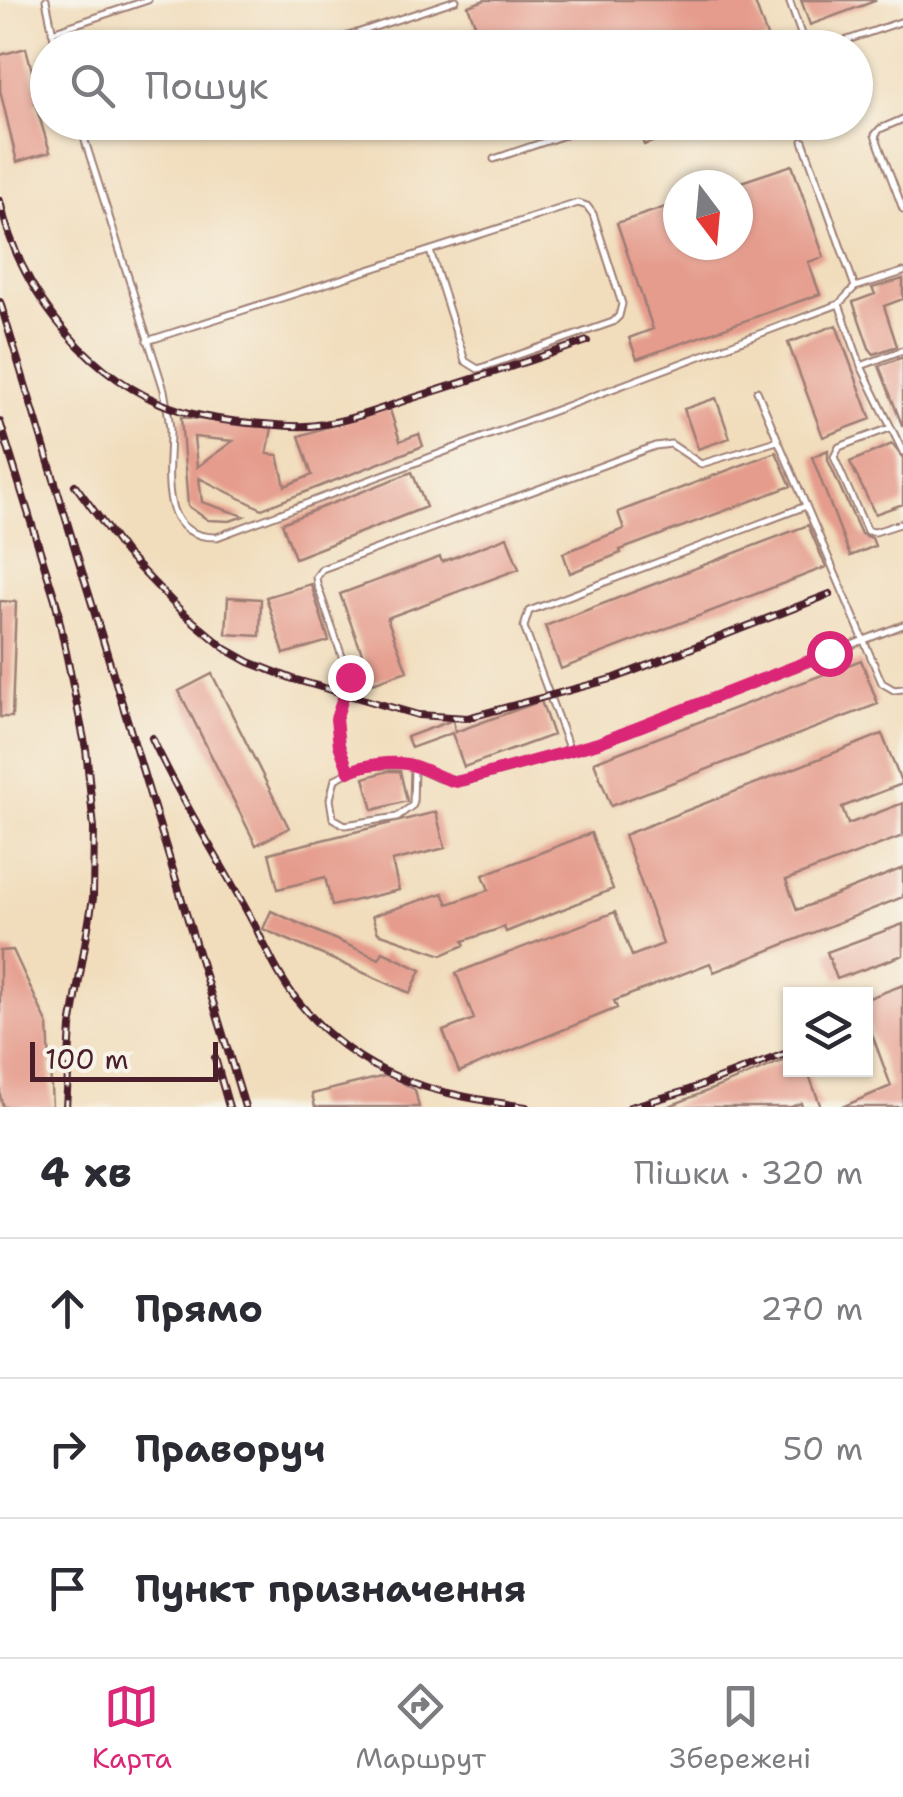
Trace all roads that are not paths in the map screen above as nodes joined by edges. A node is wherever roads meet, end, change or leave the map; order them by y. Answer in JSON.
{"nodes":[{"id":1,"x":46,"y":0,"type":"edge"},
{"id":2,"x":148,"y":0,"type":"edge"},
{"id":3,"x":456,"y":0,"type":"edge"},
{"id":4,"x":789,"y":0,"type":"edge"},
{"id":5,"x":903,"y":21,"type":"edge"},
{"id":6,"x":52,"y":30,"type":"edge"},
{"id":7,"x":58,"y":30,"type":"edge"},
{"id":8,"x":366,"y":30,"type":"edge"},
{"id":9,"x":800,"y":30,"type":"edge"},
{"id":10,"x":873,"y":31,"type":"edge"},
{"id":11,"x":903,"y":119,"type":"edge"},
{"id":12,"x":85,"y":140,"type":"edge"},
{"id":13,"x":551,"y":140,"type":"edge"},
{"id":14,"x":802,"y":141,"type":"dead end"},
{"id":15,"x":494,"y":160,"type":"dead end"},
{"id":16,"x":903,"y":209,"type":"edge"},
{"id":17,"x":430,"y":252,"type":"junction"},
{"id":18,"x":903,"y":272,"type":"edge"},
{"id":19,"x":854,"y":287,"type":"junction"},
{"id":20,"x":839,"y":304,"type":"junction"},
{"id":21,"x":147,"y":341,"type":"junction"},
{"id":22,"x":903,"y":350,"type":"edge"},
{"id":23,"x":861,"y":366,"type":"junction"},
{"id":24,"x":757,"y":390,"type":"dead end"},
{"id":25,"x":890,"y":428,"type":"junction"},
{"id":26,"x":777,"y":441,"type":"junction"},
{"id":27,"x":903,"y":452,"type":"edge"},
{"id":28,"x":806,"y":506,"type":"junction"},
{"id":29,"x":903,"y":523,"type":"edge"},
{"id":30,"x":903,"y":625,"type":"edge"},
{"id":31,"x":862,"y":640,"type":"junction"},
{"id":32,"x":903,"y":689,"type":"edge"},
{"id":33,"x":570,"y":751,"type":"junction"},
{"id":34,"x":414,"y":767,"type":"junction"},
{"id":35,"x":349,"y":772,"type":"junction"}],
"edges":[{"from":1,"to":6,"type":"lane"},
{"from":2,"to":7,"type":"lane"},
{"from":3,"to":8,"type":"lane"},
{"from":4,"to":9,"type":"lane"},
{"from":5,"to":10,"type":"lane"},
{"from":11,"to":16,"type":"lane"},
{"from":12,"to":21,"type":"lane"},
{"from":13,"to":15,"type":"lane"},
{"from":14,"to":19,"type":"lane"},
{"from":17,"to":17,"type":"lane"},
{"from":17,"to":21,"type":"lane"},
{"from":18,"to":19,"type":"lane"},
{"from":19,"to":20,"type":"lane"},
{"from":20,"to":21,"type":"lane"},
{"from":20,"to":23,"type":"lane"},
{"from":22,"to":23,"type":"lane"},
{"from":23,"to":25,"type":"lane"},
{"from":24,"to":26,"type":"lane"},
{"from":25,"to":27,"type":"lane"},
{"from":25,"to":29,"type":"lane"},
{"from":26,"to":28,"type":"lane"},
{"from":26,"to":35,"type":"lane"},
{"from":28,"to":31,"type":"lane"},
{"from":28,"to":33,"type":"lane"},
{"from":30,"to":31,"type":"lane"},
{"from":31,"to":32,"type":"lane"},
{"from":31,"to":33,"type":"lane"},
{"from":33,"to":34,"type":"lane"},
{"from":34,"to":35,"type":"lane"},
{"from":34,"to":35,"type":"lane"}]}
